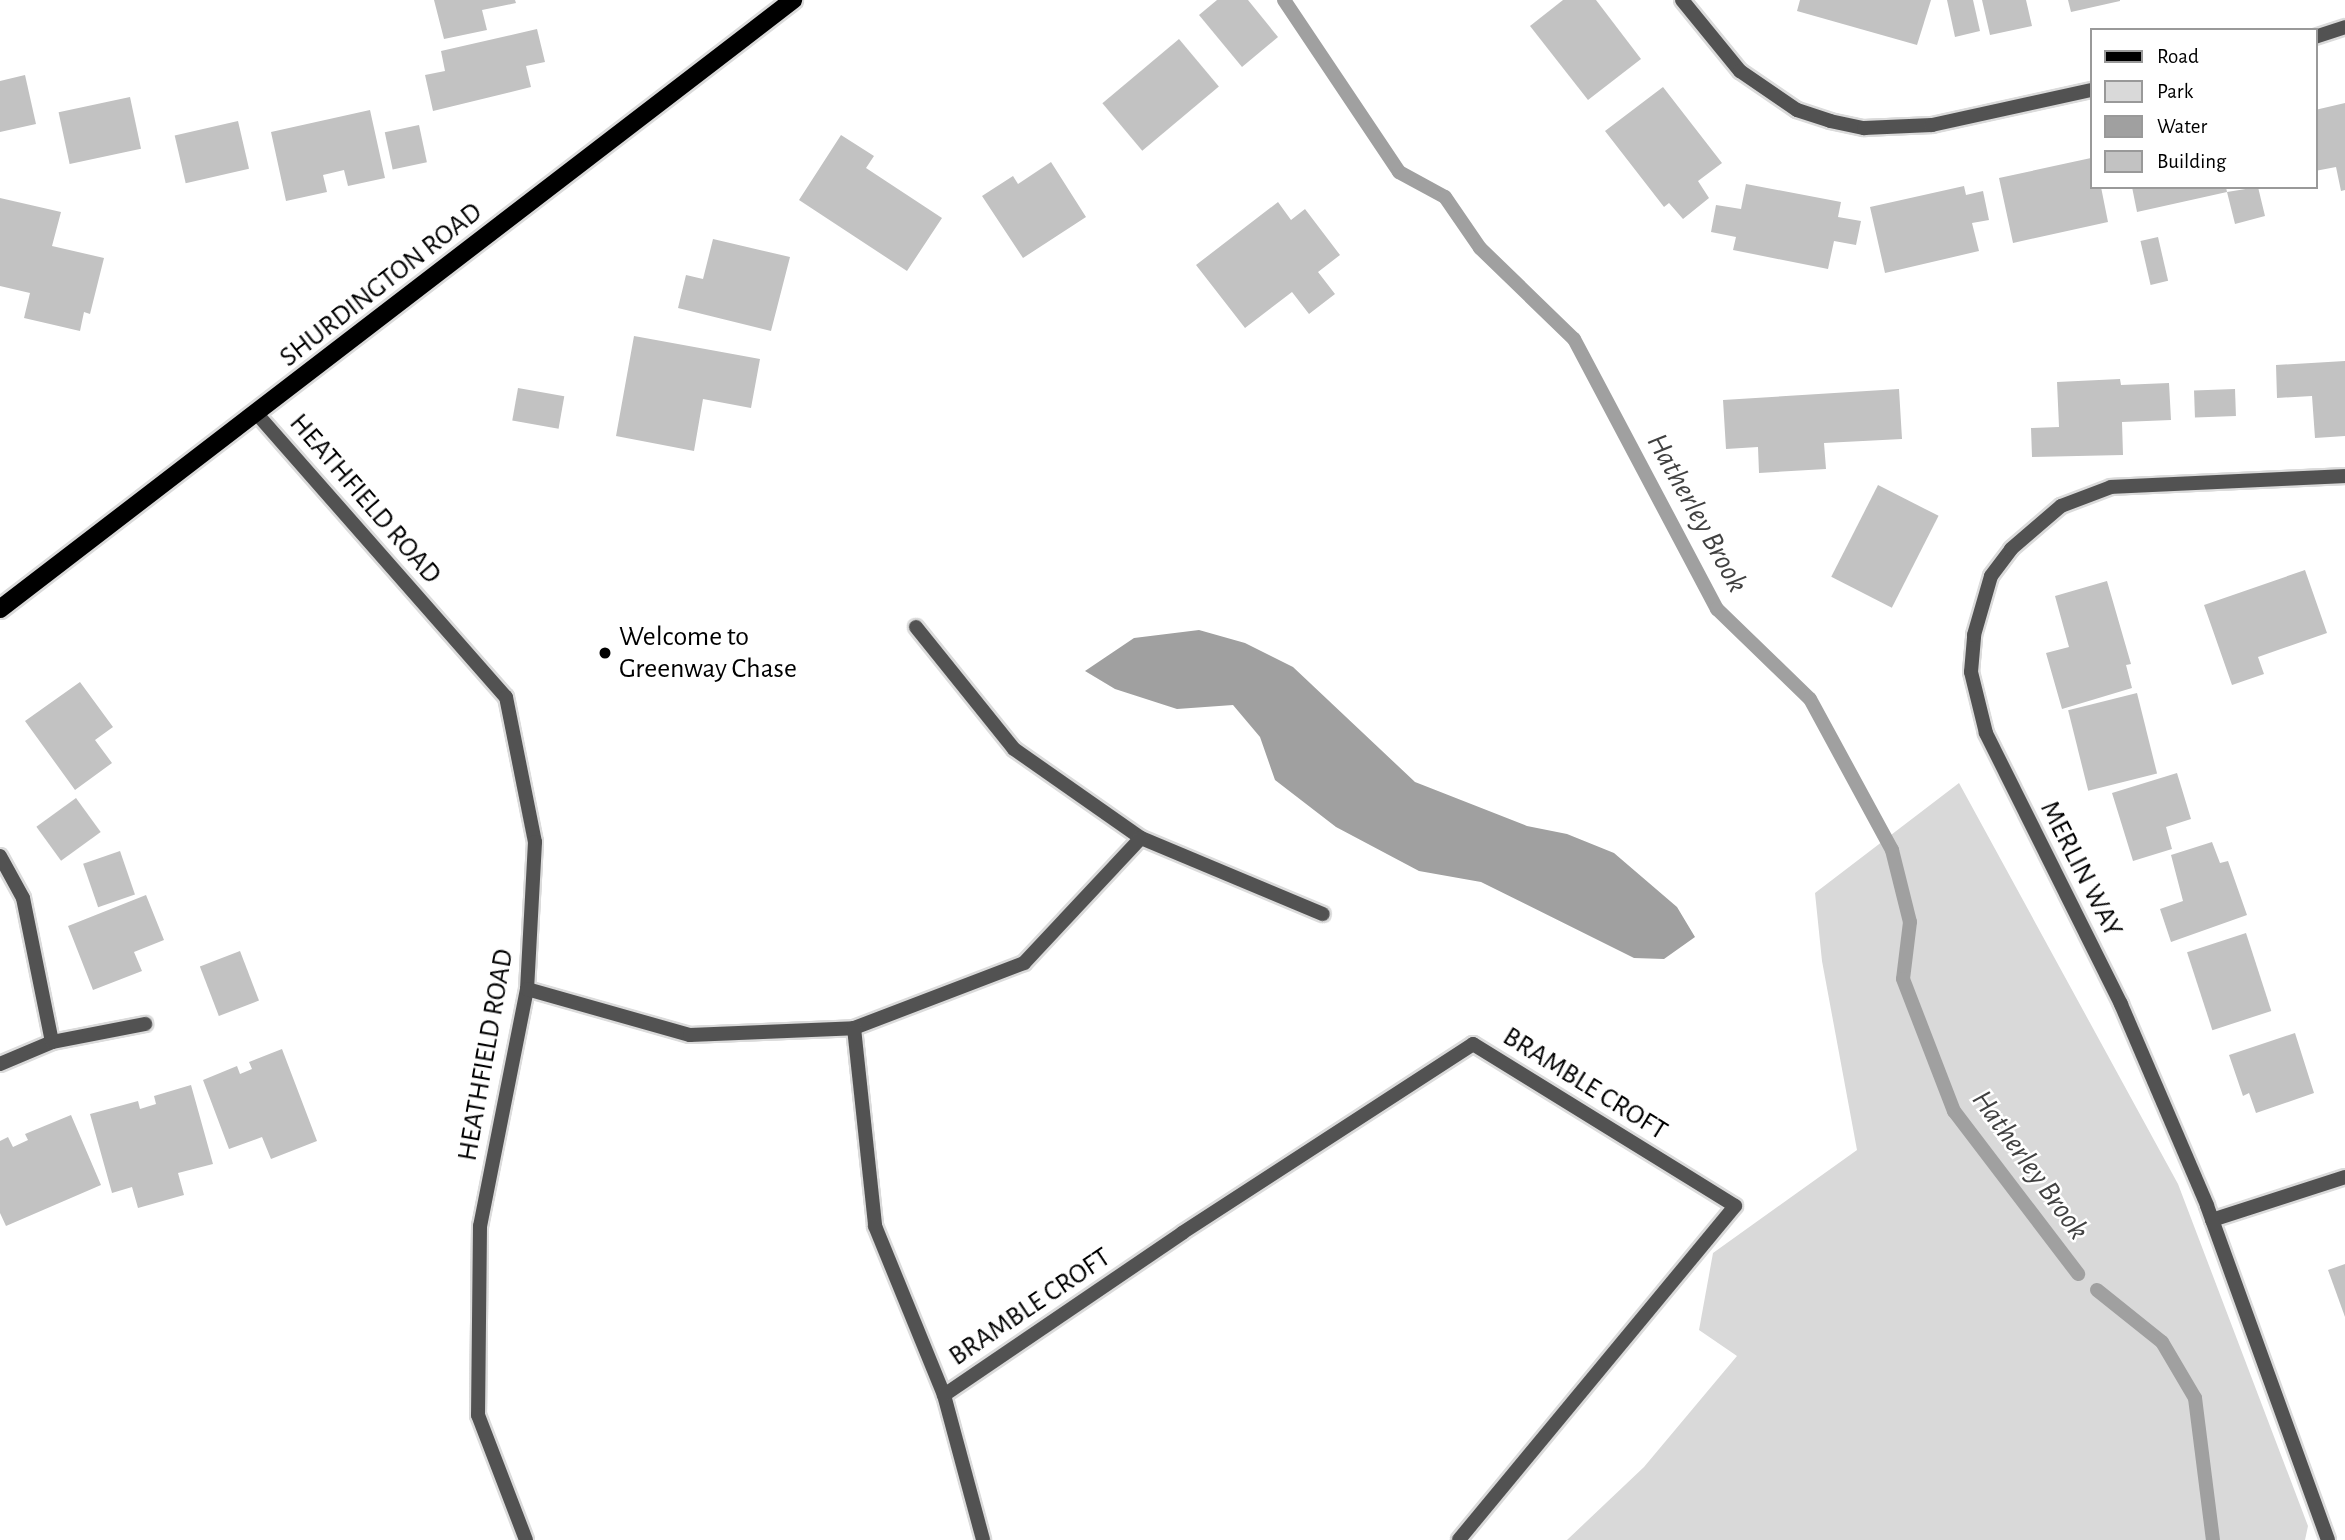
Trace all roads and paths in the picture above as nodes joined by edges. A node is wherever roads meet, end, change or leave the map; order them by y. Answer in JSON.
{"nodes":[{"id":1,"x":793,"y":0,"type":"edge"},
{"id":2,"x":1682,"y":0,"type":"edge"},
{"id":3,"x":2345,"y":27,"type":"edge"},
{"id":4,"x":2317,"y":36,"type":"edge"},
{"id":5,"x":2090,"y":90,"type":"edge"},
{"id":6,"x":257,"y":414,"type":"junction"},
{"id":7,"x":2345,"y":476,"type":"edge"},
{"id":8,"x":0,"y":609,"type":"edge"},
{"id":9,"x":916,"y":627,"type":"dead end"},
{"id":10,"x":1142,"y":838,"type":"junction"},
{"id":11,"x":0,"y":856,"type":"edge"},
{"id":12,"x":1323,"y":914,"type":"dead end"},
{"id":13,"x":527,"y":989,"type":"junction"},
{"id":14,"x":145,"y":1024,"type":"dead end"},
{"id":15,"x":854,"y":1028,"type":"junction"},
{"id":16,"x":52,"y":1042,"type":"junction"},
{"id":17,"x":0,"y":1064,"type":"edge"},
{"id":18,"x":2345,"y":1177,"type":"edge"},
{"id":19,"x":2212,"y":1220,"type":"junction"},
{"id":20,"x":944,"y":1395,"type":"junction"},
{"id":21,"x":526,"y":1540,"type":"edge"},
{"id":22,"x":983,"y":1540,"type":"edge"},
{"id":23,"x":1459,"y":1540,"type":"edge"},
{"id":24,"x":2328,"y":1540,"type":"edge"}],
"edges":[{"from":1,"to":6,"type":"main road","name":"SHURDINGTON ROAD"},
{"from":2,"to":5,"type":"street"},
{"from":3,"to":4,"type":"street"},
{"from":6,"to":8,"type":"main road","name":"SHURDINGTON ROAD"},
{"from":6,"to":13,"type":"street","name":"HEATHFIELD ROAD"},
{"from":7,"to":19,"type":"street","name":"MERLIN WAY"},
{"from":9,"to":10,"type":"street"},
{"from":10,"to":12,"type":"street"},
{"from":10,"to":15,"type":"street"},
{"from":11,"to":16,"type":"street"},
{"from":13,"to":15,"type":"street"},
{"from":13,"to":21,"type":"street","name":"HEATHFIELD ROAD"},
{"from":14,"to":16,"type":"street"},
{"from":15,"to":20,"type":"street"},
{"from":16,"to":17,"type":"street"},
{"from":18,"to":19,"type":"street"},
{"from":19,"to":24,"type":"street","name":"MERLIN WAY"},
{"from":20,"to":22,"type":"street"},
{"from":20,"to":23,"type":"street","name":"BRAMBLE CROFT"}]}
